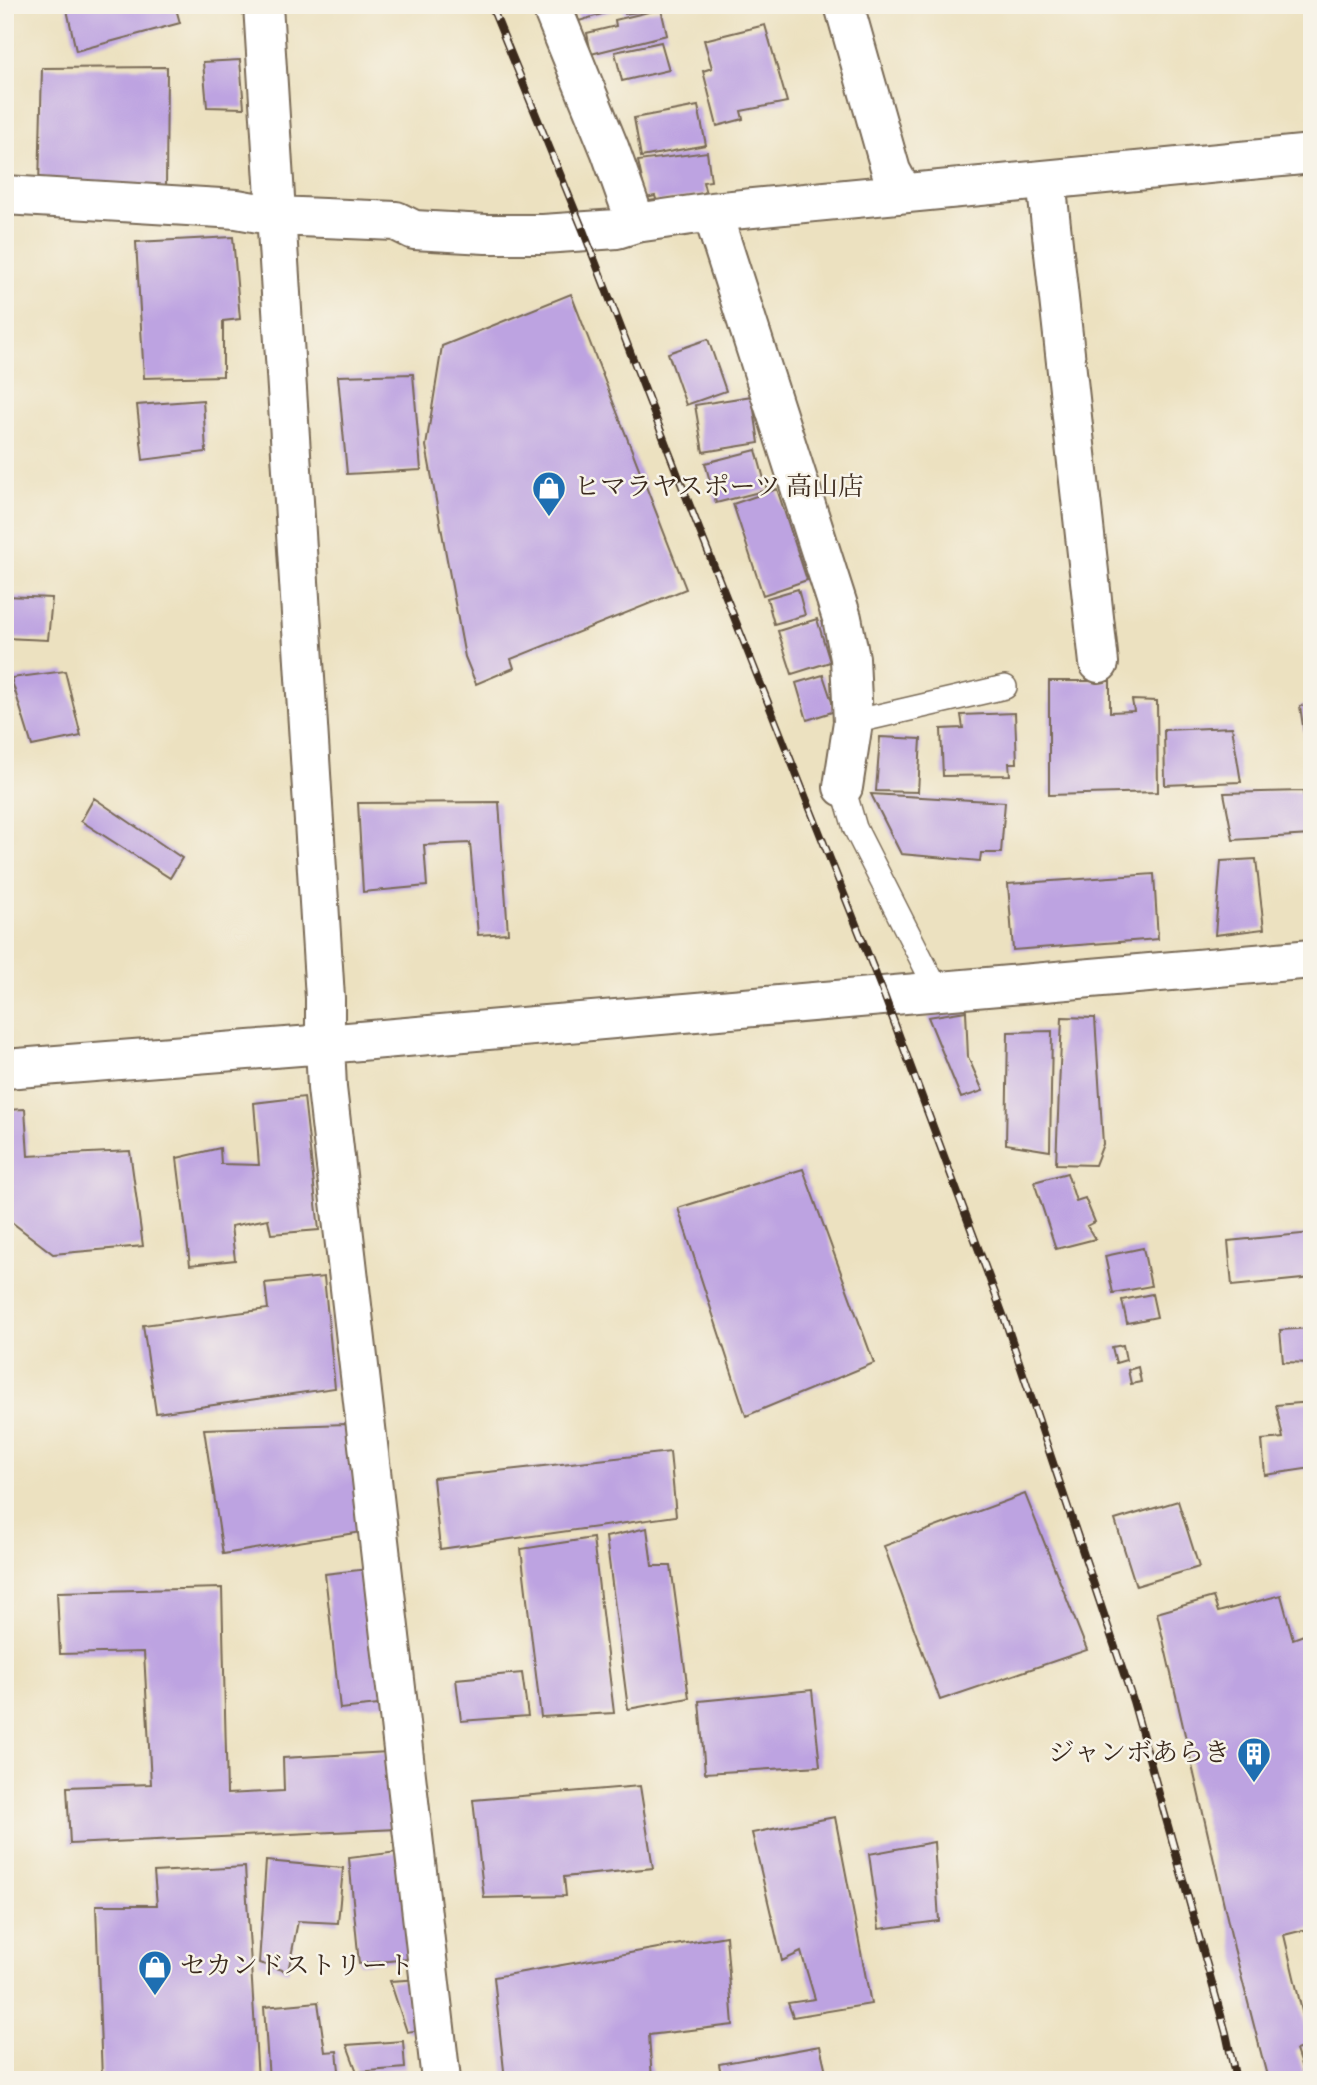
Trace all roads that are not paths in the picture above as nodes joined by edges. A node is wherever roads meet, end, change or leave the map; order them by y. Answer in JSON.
{"nodes":[{"id":1,"x":263,"y":5,"type":"edge"},
{"id":2,"x":551,"y":5,"type":"edge"},
{"id":3,"x":844,"y":5,"type":"edge"},
{"id":4,"x":1312,"y":154,"type":"edge"},
{"id":5,"x":1046,"y":180,"type":"junction"},
{"id":6,"x":903,"y":194,"type":"junction"},
{"id":7,"x":5,"y":195,"type":"edge"},
{"id":8,"x":712,"y":212,"type":"junction"},
{"id":9,"x":276,"y":216,"type":"junction"},
{"id":10,"x":636,"y":223,"type":"junction"},
{"id":11,"x":1099,"y":663,"type":"dead end"},
{"id":12,"x":1005,"y":687,"type":"dead end"},
{"id":13,"x":853,"y":722,"type":"junction"},
{"id":14,"x":843,"y":786,"type":"joint"},
{"id":15,"x":1312,"y":959,"type":"edge"},
{"id":16,"x":938,"y":992,"type":"junction"},
{"id":17,"x":325,"y":1044,"type":"junction"},
{"id":18,"x":5,"y":1069,"type":"edge"},
{"id":19,"x":441,"y":2080,"type":"edge"}],
"edges":[{"from":1,"to":9,"type":"street"},
{"from":2,"to":10,"type":"street"},
{"from":3,"to":6,"type":"street"},
{"from":4,"to":5,"type":"street"},
{"from":5,"to":6,"type":"street"},
{"from":5,"to":11,"type":"street"},
{"from":6,"to":8,"type":"street"},
{"from":7,"to":9,"type":"street"},
{"from":8,"to":10,"type":"street"},
{"from":8,"to":13,"type":"street"},
{"from":9,"to":10,"type":"street"},
{"from":9,"to":17,"type":"street"},
{"from":12,"to":13,"type":"lane"},
{"from":13,"to":14,"type":"street"},
{"from":14,"to":16,"type":"lane"},
{"from":15,"to":16,"type":"street"},
{"from":16,"to":17,"type":"street"},
{"from":17,"to":18,"type":"street"},
{"from":17,"to":19,"type":"street"}]}
